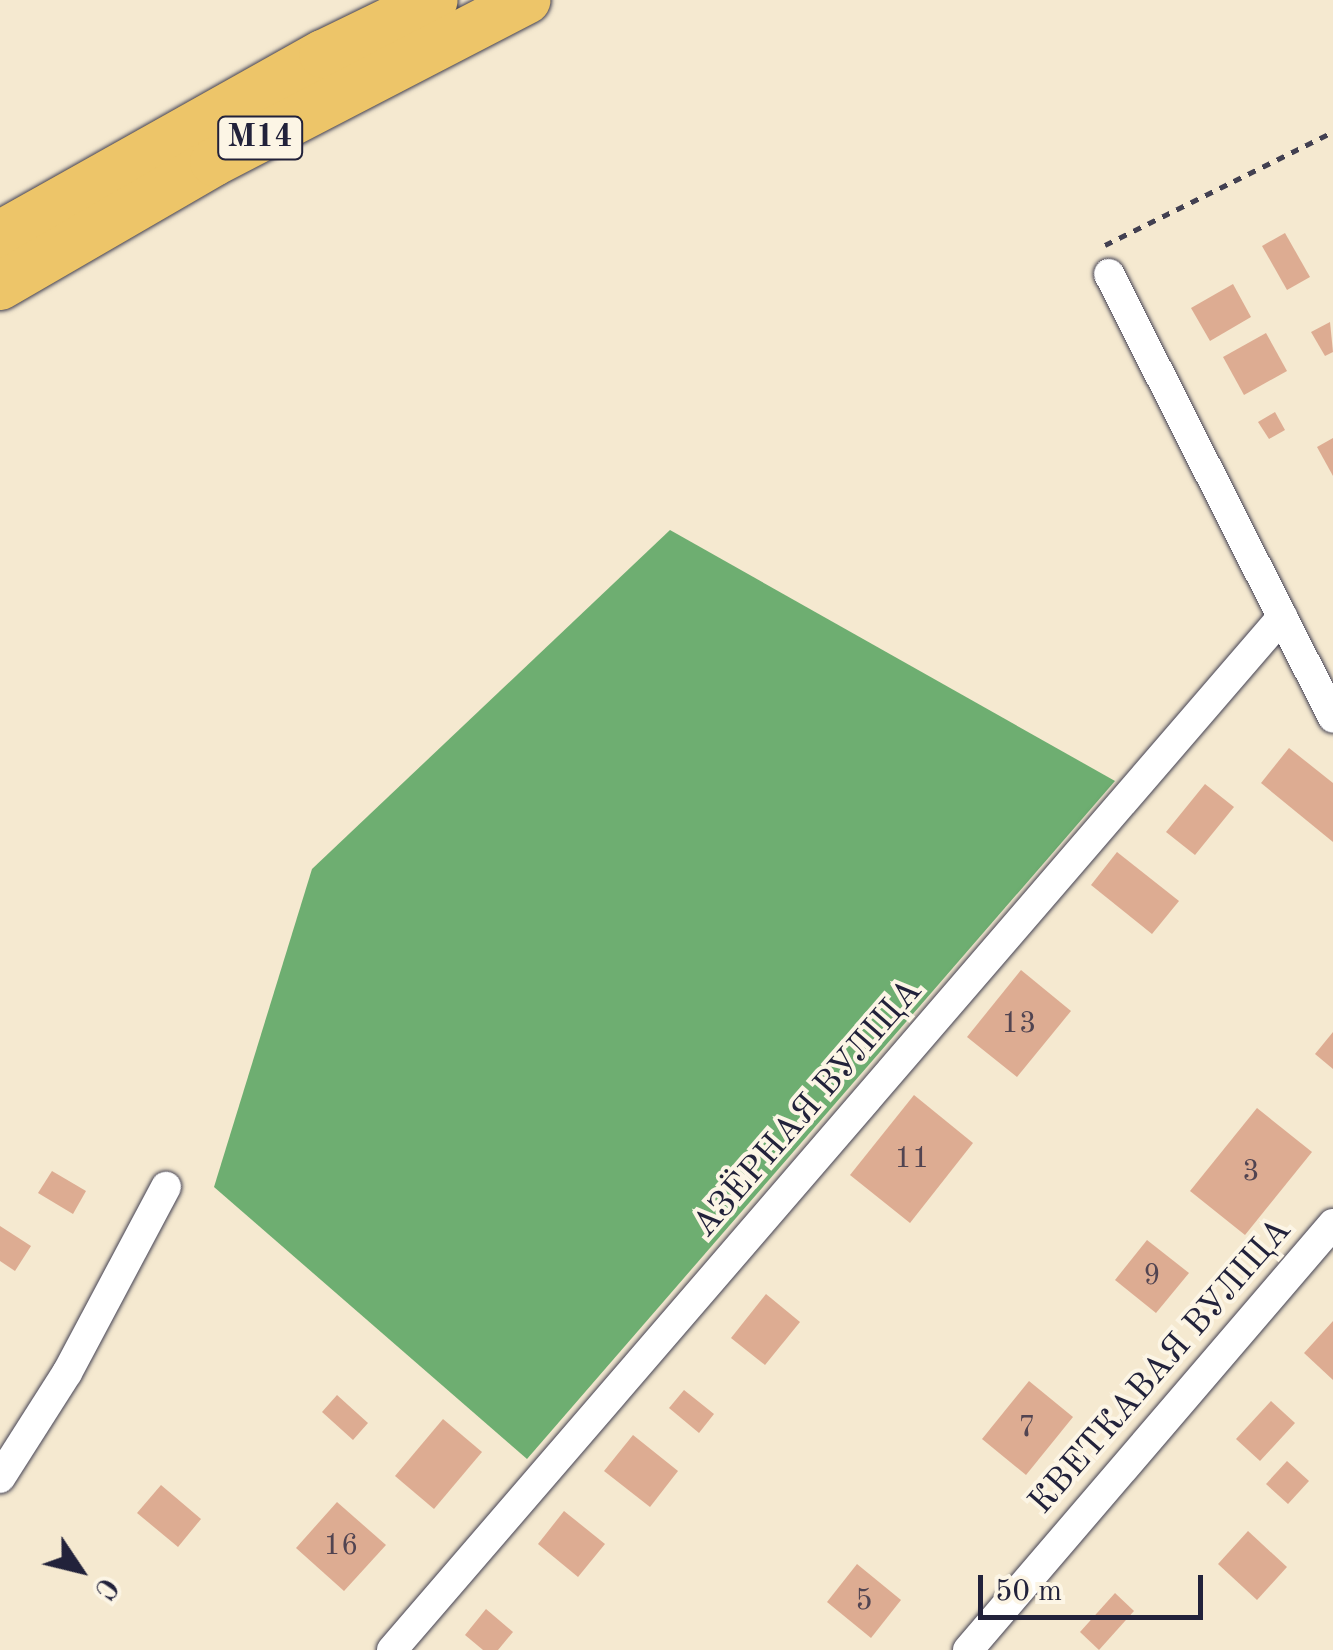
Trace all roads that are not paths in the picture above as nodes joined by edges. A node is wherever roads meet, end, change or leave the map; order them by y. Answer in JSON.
{"nodes":[{"id":1,"x":434,"y":0,"type":"edge"},
{"id":2,"x":526,"y":0,"type":"edge"},
{"id":3,"x":0,"y":235,"type":"edge"},
{"id":4,"x":1109,"y":274,"type":"road end"},
{"id":5,"x":0,"y":286,"type":"edge"},
{"id":6,"x":1282,"y":617,"type":"junction"},
{"id":7,"x":1333,"y":718,"type":"edge"},
{"id":8,"x":166,"y":1187,"type":"dead end"},
{"id":9,"x":1333,"y":1224,"type":"edge"},
{"id":10,"x":0,"y":1478,"type":"edge"},
{"id":11,"x":392,"y":1650,"type":"edge"},
{"id":12,"x":968,"y":1650,"type":"edge"}],
"edges":[{"from":1,"to":3,"type":"highway","number":"М14"},
{"from":2,"to":5,"type":"highway","number":"М14"},
{"from":4,"to":6,"type":"street"},
{"from":6,"to":7,"type":"street"},
{"from":6,"to":11,"type":"street","name":"АЗЁРНАЯ ВУЛІЦА"},
{"from":8,"to":10,"type":"street"},
{"from":9,"to":12,"type":"street","name":"КВЕТКАВАЯ ВУЛІЦА"}]}
